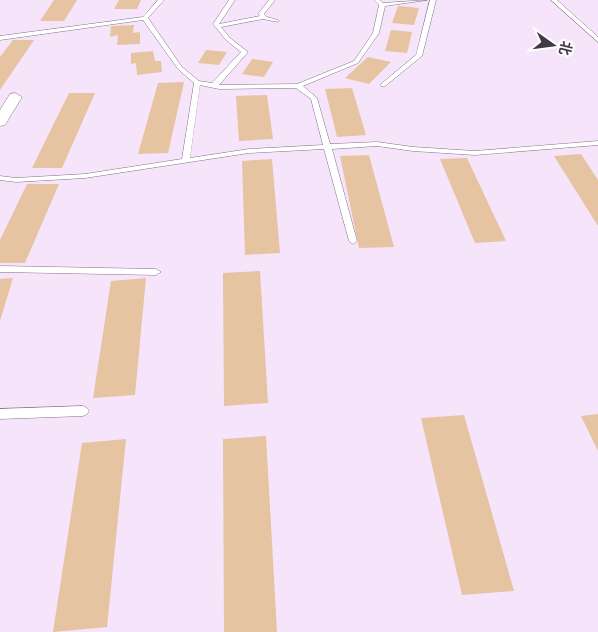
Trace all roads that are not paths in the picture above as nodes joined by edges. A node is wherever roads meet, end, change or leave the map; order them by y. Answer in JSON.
{"nodes":[{"id":1,"x":161,"y":0,"type":"edge"},
{"id":2,"x":232,"y":0,"type":"edge"},
{"id":3,"x":272,"y":0,"type":"edge"},
{"id":4,"x":424,"y":0,"type":"edge"},
{"id":5,"x":433,"y":0,"type":"edge"},
{"id":6,"x":554,"y":0,"type":"edge"},
{"id":7,"x":379,"y":2,"type":"edge"},
{"id":8,"x":263,"y":16,"type":"junction"},
{"id":9,"x":145,"y":18,"type":"junction"},
{"id":10,"x":276,"y":21,"type":"dead end"},
{"id":11,"x":217,"y":26,"type":"junction"},
{"id":12,"x":0,"y":38,"type":"edge"},
{"id":13,"x":598,"y":40,"type":"edge"},
{"id":14,"x":197,"y":82,"type":"junction"},
{"id":15,"x":383,"y":85,"type":"dead end"},
{"id":16,"x":213,"y":86,"type":"junction"},
{"id":17,"x":298,"y":86,"type":"junction"},
{"id":18,"x":16,"y":97,"type":"dead end"},
{"id":19,"x":0,"y":122,"type":"edge"},
{"id":20,"x":598,"y":143,"type":"edge"},
{"id":21,"x":327,"y":146,"type":"junction"},
{"id":22,"x":186,"y":161,"type":"junction"},
{"id":23,"x":0,"y":178,"type":"edge"},
{"id":24,"x":353,"y":241,"type":"dead end"},
{"id":25,"x":0,"y":269,"type":"edge"},
{"id":26,"x":156,"y":272,"type":"dead end"},
{"id":27,"x":83,"y":411,"type":"dead end"},
{"id":28,"x":0,"y":414,"type":"edge"}],
"edges":[{"from":1,"to":9,"type":"lane"},
{"from":2,"to":11,"type":"lane"},
{"from":3,"to":8,"type":"lane"},
{"from":4,"to":7,"type":"lane"},
{"from":5,"to":15,"type":"lane"},
{"from":6,"to":13,"type":"lane"},
{"from":7,"to":17,"type":"lane"},
{"from":8,"to":10,"type":"lane"},
{"from":8,"to":11,"type":"lane"},
{"from":9,"to":12,"type":"lane"},
{"from":9,"to":14,"type":"lane"},
{"from":11,"to":16,"type":"lane"},
{"from":14,"to":16,"type":"lane"},
{"from":14,"to":22,"type":"lane"},
{"from":16,"to":17,"type":"lane"},
{"from":17,"to":21,"type":"lane"},
{"from":18,"to":19,"type":"street"},
{"from":20,"to":21,"type":"lane"},
{"from":21,"to":22,"type":"lane"},
{"from":21,"to":24,"type":"lane"},
{"from":22,"to":23,"type":"lane"},
{"from":25,"to":26,"type":"lane"},
{"from":27,"to":28,"type":"lane"}]}
